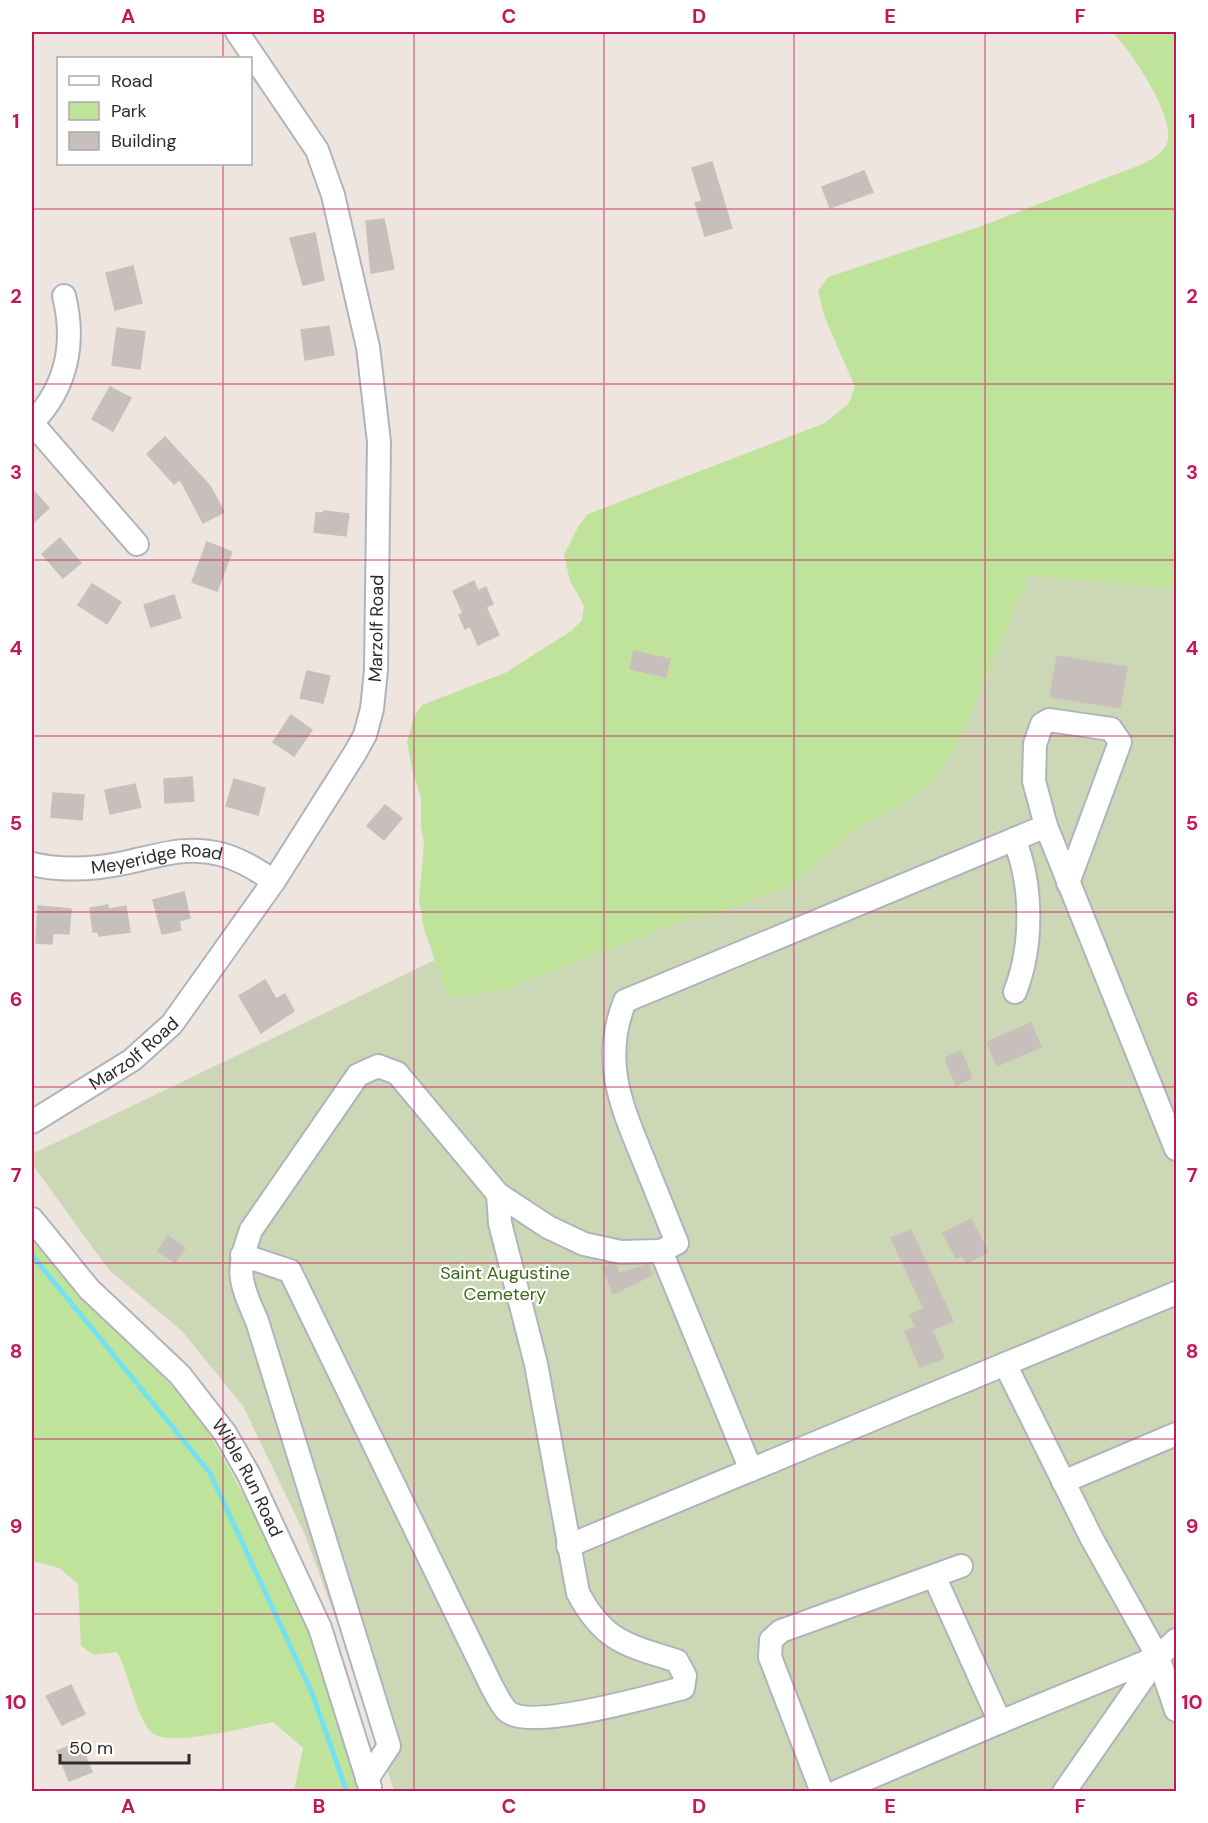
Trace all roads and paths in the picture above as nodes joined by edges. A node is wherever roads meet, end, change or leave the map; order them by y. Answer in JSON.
{"nodes":[{"id":1,"x":237,"y":32,"type":"edge"},
{"id":2,"x":64,"y":296,"type":"dead end"},
{"id":3,"x":32,"y":423,"type":"edge"},
{"id":4,"x":137,"y":544,"type":"dead end"},
{"id":5,"x":1046,"y":826,"type":"junction"},
{"id":6,"x":1014,"y":840,"type":"junction"},
{"id":7,"x":32,"y":864,"type":"edge"},
{"id":8,"x":274,"y":881,"type":"junction"},
{"id":9,"x":1068,"y":883,"type":"junction"},
{"id":10,"x":1015,"y":992,"type":"dead end"},
{"id":11,"x":32,"y":1122,"type":"edge"},
{"id":12,"x":1176,"y":1149,"type":"edge"},
{"id":13,"x":498,"y":1194,"type":"junction"},
{"id":14,"x":32,"y":1219,"type":"edge"},
{"id":15,"x":661,"y":1251,"type":"junction"},
{"id":16,"x":242,"y":1255,"type":"junction"},
{"id":17,"x":1176,"y":1293,"type":"edge"},
{"id":18,"x":1005,"y":1364,"type":"junction"},
{"id":19,"x":1176,"y":1434,"type":"edge"},
{"id":20,"x":751,"y":1470,"type":"junction"},
{"id":21,"x":1063,"y":1482,"type":"junction"},
{"id":22,"x":568,"y":1546,"type":"junction"},
{"id":23,"x":961,"y":1566,"type":"dead end"},
{"id":24,"x":935,"y":1578,"type":"junction"},
{"id":25,"x":1176,"y":1640,"type":"edge"},
{"id":26,"x":1158,"y":1657,"type":"junction"},
{"id":27,"x":1176,"y":1710,"type":"edge"},
{"id":28,"x":1000,"y":1722,"type":"junction"},
{"id":29,"x":369,"y":1785,"type":"edge"},
{"id":30,"x":822,"y":1791,"type":"edge"},
{"id":31,"x":836,"y":1791,"type":"edge"},
{"id":32,"x":1064,"y":1791,"type":"edge"}],
"edges":[{"from":1,"to":8,"type":"street","name":"Marzolf Road"},
{"from":2,"to":3,"type":"street"},
{"from":3,"to":4,"type":"street"},
{"from":5,"to":6,"type":"street"},
{"from":5,"to":9,"type":"street"},
{"from":5,"to":9,"type":"street"},
{"from":6,"to":10,"type":"street"},
{"from":6,"to":15,"type":"street"},
{"from":7,"to":8,"type":"street","name":"Meyeridge Road"},
{"from":8,"to":11,"type":"street","name":"Marzolf Road"},
{"from":9,"to":12,"type":"street"},
{"from":13,"to":15,"type":"street"},
{"from":13,"to":16,"type":"street"},
{"from":13,"to":22,"type":"street"},
{"from":14,"to":29,"type":"street","name":"Wible Run Road"},
{"from":15,"to":20,"type":"street"},
{"from":16,"to":22,"type":"street"},
{"from":16,"to":29,"type":"street"},
{"from":17,"to":18,"type":"street"},
{"from":18,"to":20,"type":"street"},
{"from":18,"to":21,"type":"street"},
{"from":19,"to":21,"type":"street"},
{"from":20,"to":22,"type":"street"},
{"from":21,"to":26,"type":"street"},
{"from":23,"to":24,"type":"street"},
{"from":24,"to":28,"type":"street"},
{"from":24,"to":30,"type":"street"},
{"from":25,"to":26,"type":"street"},
{"from":26,"to":27,"type":"street"},
{"from":26,"to":28,"type":"street"},
{"from":26,"to":32,"type":"street"},
{"from":28,"to":31,"type":"street"}]}
